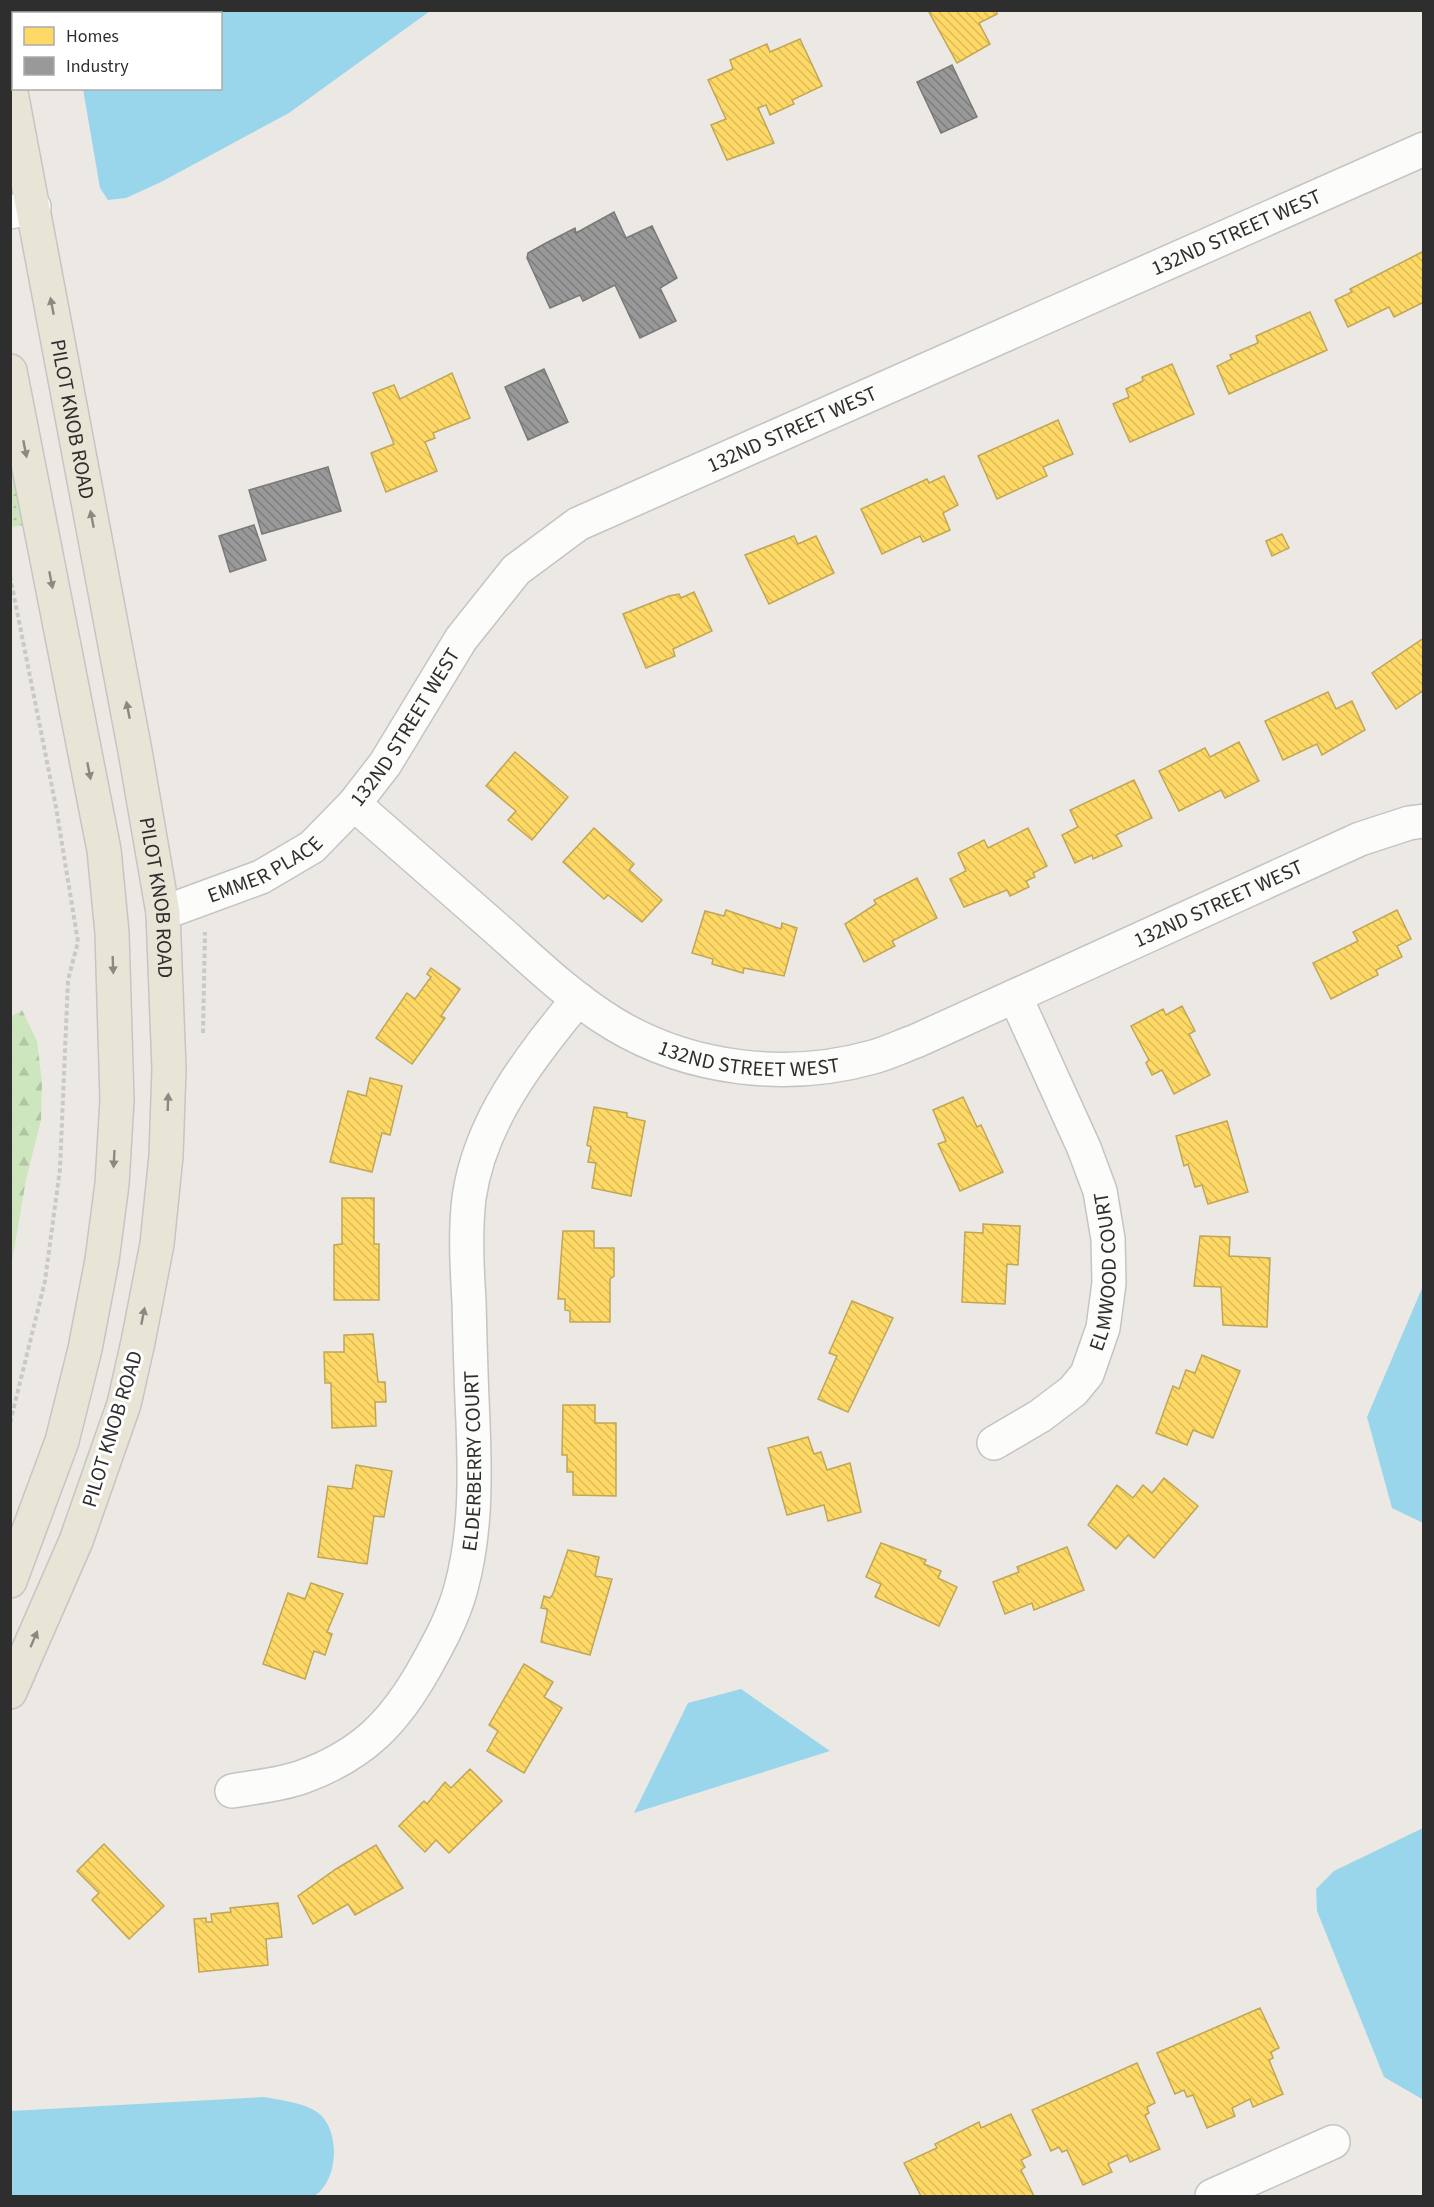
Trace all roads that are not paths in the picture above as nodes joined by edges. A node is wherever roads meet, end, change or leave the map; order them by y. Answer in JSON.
{"nodes":[{"id":1,"x":10,"y":87,"type":"edge"},
{"id":2,"x":1424,"y":149,"type":"edge"},
{"id":3,"x":22,"y":209,"type":"edge"},
{"id":4,"x":10,"y":371,"type":"edge"},
{"id":5,"x":354,"y":804,"type":"junction"},
{"id":6,"x":1424,"y":821,"type":"edge"},
{"id":7,"x":162,"y":913,"type":"junction"},
{"id":8,"x":112,"y":933,"type":"junction"},
{"id":9,"x":1015,"y":996,"type":"junction"},
{"id":10,"x":578,"y":999,"type":"junction"},
{"id":11,"x":994,"y":1443,"type":"dead end"},
{"id":12,"x":10,"y":1581,"type":"edge"},
{"id":13,"x":10,"y":1692,"type":"edge"},
{"id":14,"x":232,"y":1791,"type":"dead end"},
{"id":15,"x":1333,"y":2142,"type":"dead end"},
{"id":16,"x":1212,"y":2196,"type":"edge"}],
"edges":[{"from":1,"to":3,"type":"main road","name":"PILOT KNOB ROAD"},
{"from":2,"to":5,"type":"street","name":"132ND STREET WEST"},
{"from":7,"to":3,"type":"main road","name":"PILOT KNOB ROAD","one_way":true},
{"from":4,"to":8,"type":"main road","one_way":true},
{"from":5,"to":7,"type":"street","name":"EMMER PLACE"},
{"from":5,"to":10,"type":"street","name":"132ND STREET WEST"},
{"from":6,"to":9,"type":"street","name":"132ND STREET WEST"},
{"from":7,"to":8,"type":"main road"},
{"from":13,"to":7,"type":"main road","name":"PILOT KNOB ROAD","one_way":true},
{"from":8,"to":12,"type":"main road","one_way":true},
{"from":9,"to":10,"type":"street","name":"132ND STREET WEST"},
{"from":9,"to":11,"type":"street","name":"ELMWOOD COURT"},
{"from":10,"to":14,"type":"street","name":"ELDERBERRY COURT"},
{"from":15,"to":16,"type":"street"}]}
